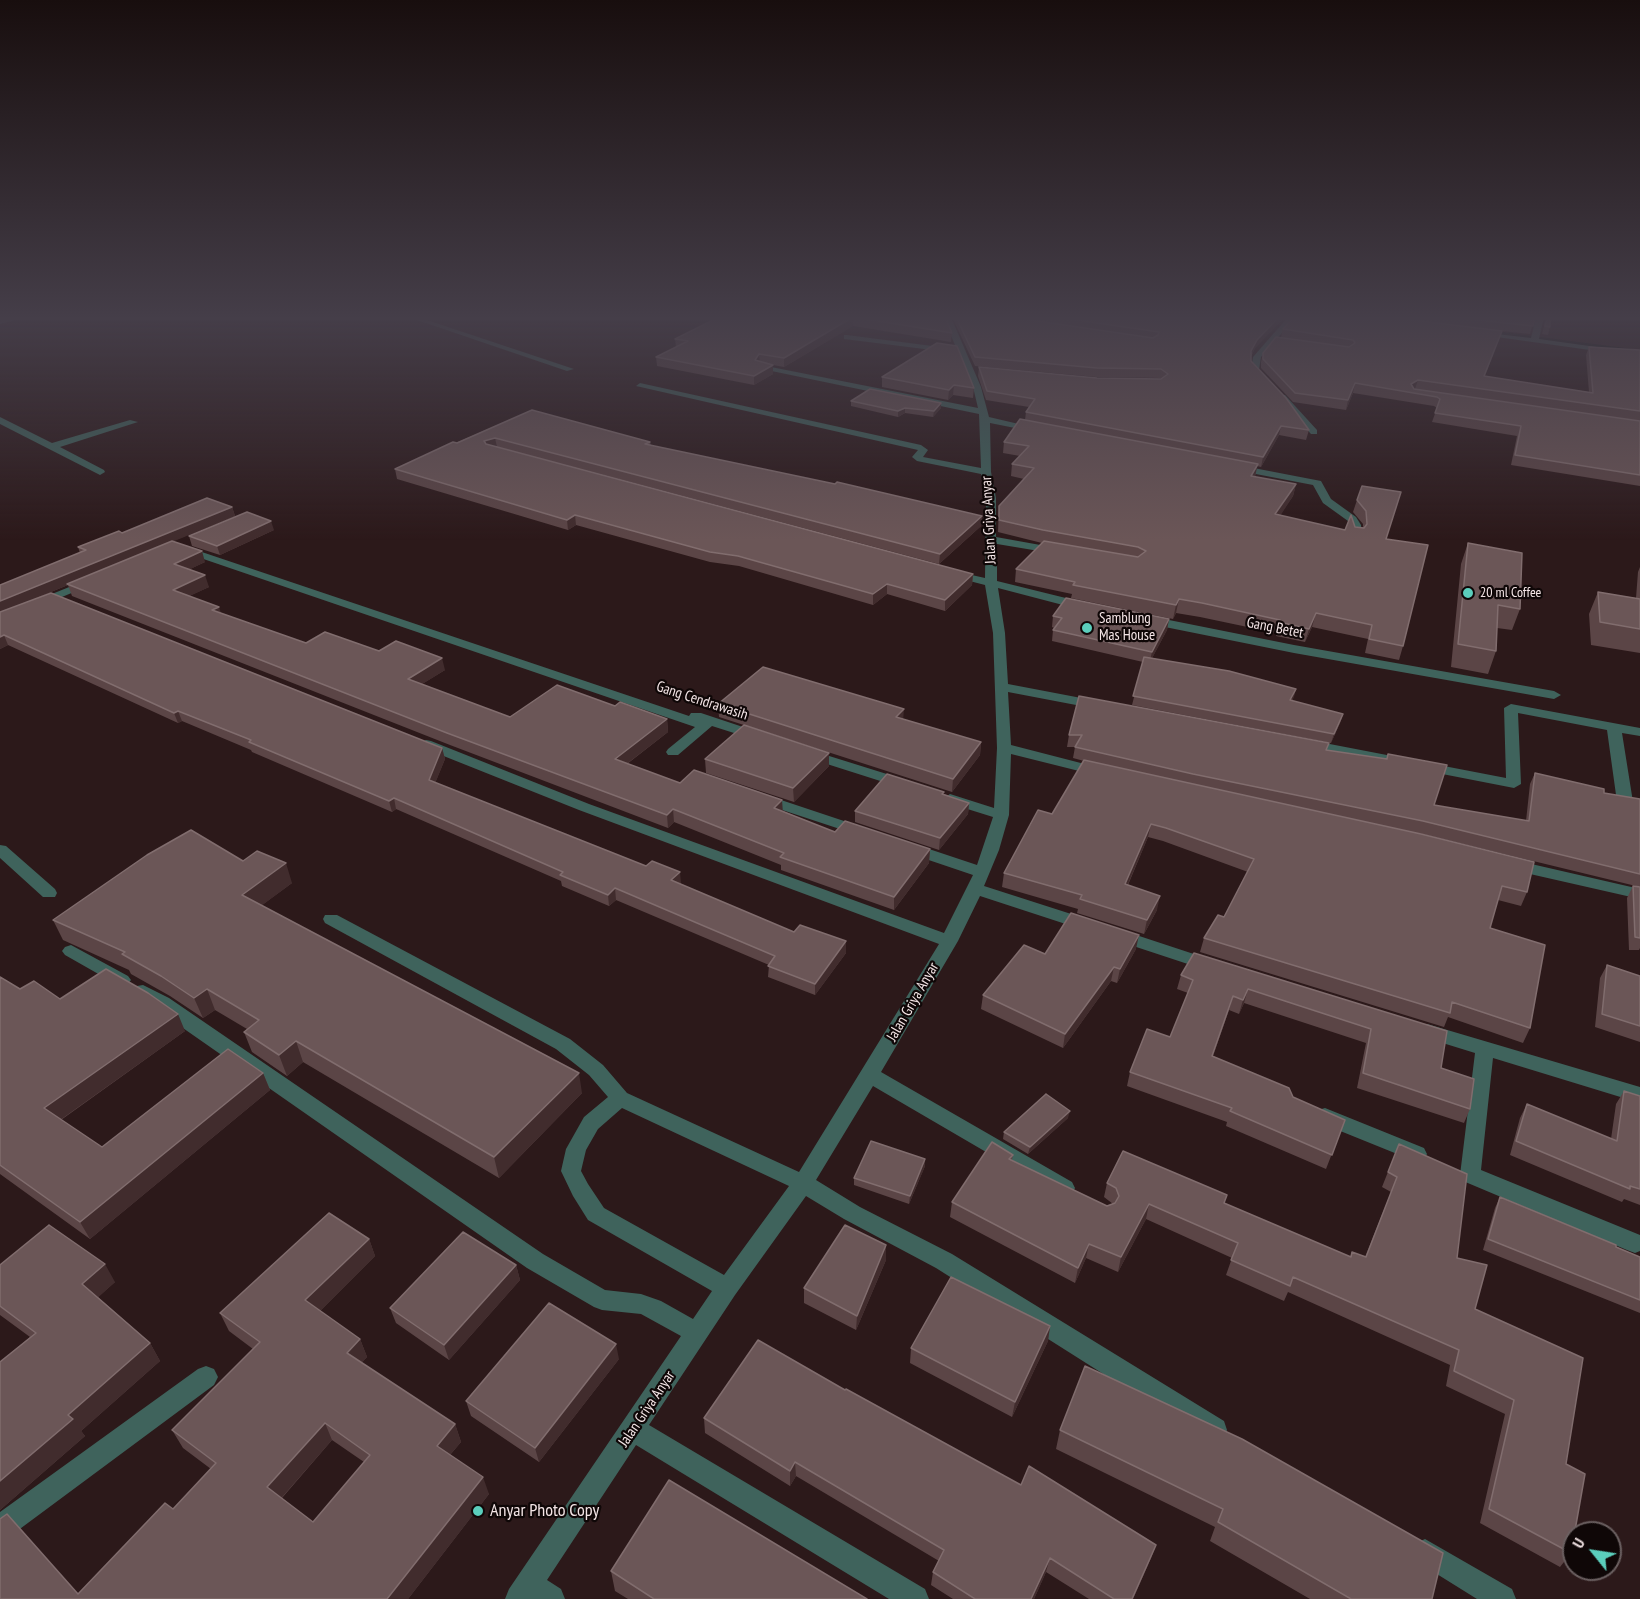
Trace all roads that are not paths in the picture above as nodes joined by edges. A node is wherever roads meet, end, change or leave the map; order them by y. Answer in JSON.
{"nodes":[{"id":1,"x":665,"y":392,"type":"edge"},
{"id":2,"x":874,"y":392,"type":"edge"},
{"id":3,"x":980,"y":392,"type":"edge"},
{"id":4,"x":1277,"y":392,"type":"edge"},
{"id":5,"x":985,"y":415,"type":"junction"},
{"id":6,"x":0,"y":420,"type":"edge"},
{"id":7,"x":133,"y":422,"type":"dead end"},
{"id":8,"x":1044,"y":431,"type":"edge"},
{"id":9,"x":1314,"y":432,"type":"dead end"},
{"id":10,"x":50,"y":447,"type":"junction"},
{"id":11,"x":1229,"y":466,"type":"edge"},
{"id":12,"x":100,"y":472,"type":"dead end"},
{"id":13,"x":987,"y":472,"type":"junction"},
{"id":14,"x":1357,"y":536,"type":"edge"},
{"id":15,"x":194,"y":539,"type":"edge"},
{"id":16,"x":992,"y":540,"type":"junction"},
{"id":17,"x":1070,"y":554,"type":"edge"},
{"id":18,"x":945,"y":572,"type":"edge"},
{"id":19,"x":103,"y":575,"type":"edge"},
{"id":20,"x":991,"y":584,"type":"junction"},
{"id":21,"x":55,"y":596,"type":"junction"},
{"id":22,"x":76,"y":604,"type":"edge"},
{"id":23,"x":1098,"y":610,"type":"edge"},
{"id":24,"x":1142,"y":618,"type":"edge"},
{"id":25,"x":0,"y":619,"type":"edge"},
{"id":26,"x":599,"y":683,"type":"dead end"},
{"id":27,"x":1002,"y":687,"type":"junction"},
{"id":28,"x":1554,"y":694,"type":"dead end"},
{"id":29,"x":1107,"y":706,"type":"edge"},
{"id":30,"x":1614,"y":728,"type":"junction"},
{"id":31,"x":1640,"y":732,"type":"edge"},
{"id":32,"x":409,"y":737,"type":"edge"},
{"id":33,"x":1294,"y":741,"type":"edge"},
{"id":34,"x":773,"y":742,"type":"edge"},
{"id":35,"x":1004,"y":748,"type":"junction"},
{"id":36,"x":794,"y":749,"type":"edge"},
{"id":37,"x":673,"y":752,"type":"dead end"},
{"id":38,"x":1113,"y":775,"type":"edge"},
{"id":39,"x":914,"y":787,"type":"edge"},
{"id":40,"x":745,"y":793,"type":"edge"},
{"id":41,"x":936,"y":794,"type":"edge"},
{"id":42,"x":1625,"y":802,"type":"edge"},
{"id":43,"x":1001,"y":815,"type":"junction"},
{"id":44,"x":869,"y":834,"type":"edge"},
{"id":45,"x":892,"y":842,"type":"edge"},
{"id":46,"x":0,"y":850,"type":"edge"},
{"id":47,"x":1496,"y":861,"type":"edge"},
{"id":48,"x":979,"y":880,"type":"junction"},
{"id":49,"x":49,"y":893,"type":"dead end"},
{"id":50,"x":1640,"y":894,"type":"edge"},
{"id":51,"x":331,"y":919,"type":"dead end"},
{"id":52,"x":948,"y":941,"type":"junction"},
{"id":53,"x":71,"y":951,"type":"edge"},
{"id":54,"x":1222,"y":969,"type":"edge"},
{"id":55,"x":1416,"y":1028,"type":"edge"},
{"id":56,"x":1485,"y":1048,"type":"junction"},
{"id":57,"x":870,"y":1075,"type":"junction"},
{"id":58,"x":1640,"y":1095,"type":"edge"},
{"id":59,"x":620,"y":1098,"type":"junction"},
{"id":60,"x":1307,"y":1108,"type":"edge"},
{"id":61,"x":1470,"y":1175,"type":"junction"},
{"id":62,"x":803,"y":1183,"type":"junction"},
{"id":63,"x":1083,"y":1198,"type":"edge"},
{"id":64,"x":1635,"y":1243,"type":"dead end"},
{"id":65,"x":727,"y":1288,"type":"junction"},
{"id":66,"x":697,"y":1334,"type":"junction"},
{"id":67,"x":206,"y":1377,"type":"dead end"},
{"id":68,"x":634,"y":1430,"type":"junction"},
{"id":69,"x":1232,"y":1440,"type":"edge"},
{"id":70,"x":0,"y":1528,"type":"edge"},
{"id":71,"x":1408,"y":1543,"type":"edge"},
{"id":72,"x":524,"y":1591,"type":"edge"},
{"id":73,"x":551,"y":1599,"type":"edge"},
{"id":74,"x":915,"y":1599,"type":"edge"},
{"id":75,"x":1502,"y":1599,"type":"edge"}],
"edges":[{"from":1,"to":13,"type":"street"},
{"from":2,"to":5,"type":"street"},
{"from":3,"to":5,"type":"street","name":"Jalan Griya Anyar"},
{"from":4,"to":9,"type":"street"},
{"from":5,"to":8,"type":"street"},
{"from":5,"to":13,"type":"street","name":"Jalan Griya Anyar"},
{"from":6,"to":10,"type":"street"},
{"from":7,"to":10,"type":"street"},
{"from":10,"to":12,"type":"street"},
{"from":11,"to":14,"type":"street"},
{"from":13,"to":16,"type":"street","name":"Jalan Griya Anyar"},
{"from":15,"to":37,"type":"street"},
{"from":16,"to":17,"type":"street"},
{"from":16,"to":20,"type":"street","name":"Jalan Griya Anyar"},
{"from":18,"to":20,"type":"street"},
{"from":19,"to":21,"type":"street"},
{"from":20,"to":23,"type":"street"},
{"from":20,"to":27,"type":"street","name":"Jalan Griya Anyar"},
{"from":21,"to":22,"type":"street"},
{"from":21,"to":25,"type":"street"},
{"from":24,"to":28,"type":"street","name":"Gang Betet"},
{"from":26,"to":34,"type":"street","name":"Gang Cendrawasih"},
{"from":27,"to":29,"type":"street"},
{"from":27,"to":35,"type":"street","name":"Jalan Griya Anyar"},
{"from":30,"to":31,"type":"street"},
{"from":30,"to":33,"type":"street"},
{"from":30,"to":42,"type":"street"},
{"from":32,"to":52,"type":"street"},
{"from":35,"to":38,"type":"street"},
{"from":35,"to":43,"type":"street","name":"Jalan Griya Anyar"},
{"from":36,"to":39,"type":"street"},
{"from":40,"to":44,"type":"street"},
{"from":41,"to":43,"type":"street"},
{"from":43,"to":48,"type":"street","name":"Jalan Griya Anyar"},
{"from":45,"to":48,"type":"street"},
{"from":46,"to":49,"type":"street"},
{"from":47,"to":50,"type":"street"},
{"from":48,"to":52,"type":"street","name":"Jalan Griya Anyar"},
{"from":48,"to":54,"type":"street"},
{"from":51,"to":59,"type":"street"},
{"from":52,"to":57,"type":"street","name":"Jalan Griya Anyar"},
{"from":53,"to":66,"type":"street"},
{"from":55,"to":56,"type":"street"},
{"from":56,"to":58,"type":"street"},
{"from":56,"to":61,"type":"street"},
{"from":57,"to":62,"type":"street","name":"Jalan Griya Anyar"},
{"from":57,"to":63,"type":"street"},
{"from":59,"to":62,"type":"street"},
{"from":59,"to":65,"type":"street"},
{"from":60,"to":61,"type":"street"},
{"from":61,"to":64,"type":"street"},
{"from":62,"to":65,"type":"street","name":"Jalan Griya Anyar"},
{"from":62,"to":69,"type":"street"},
{"from":65,"to":66,"type":"street","name":"Jalan Griya Anyar"},
{"from":66,"to":68,"type":"street","name":"Jalan Griya Anyar"},
{"from":67,"to":70,"type":"street"},
{"from":68,"to":72,"type":"street","name":"Jalan Griya Anyar"},
{"from":68,"to":74,"type":"street"},
{"from":71,"to":75,"type":"street"},
{"from":72,"to":73,"type":"street"}]}
